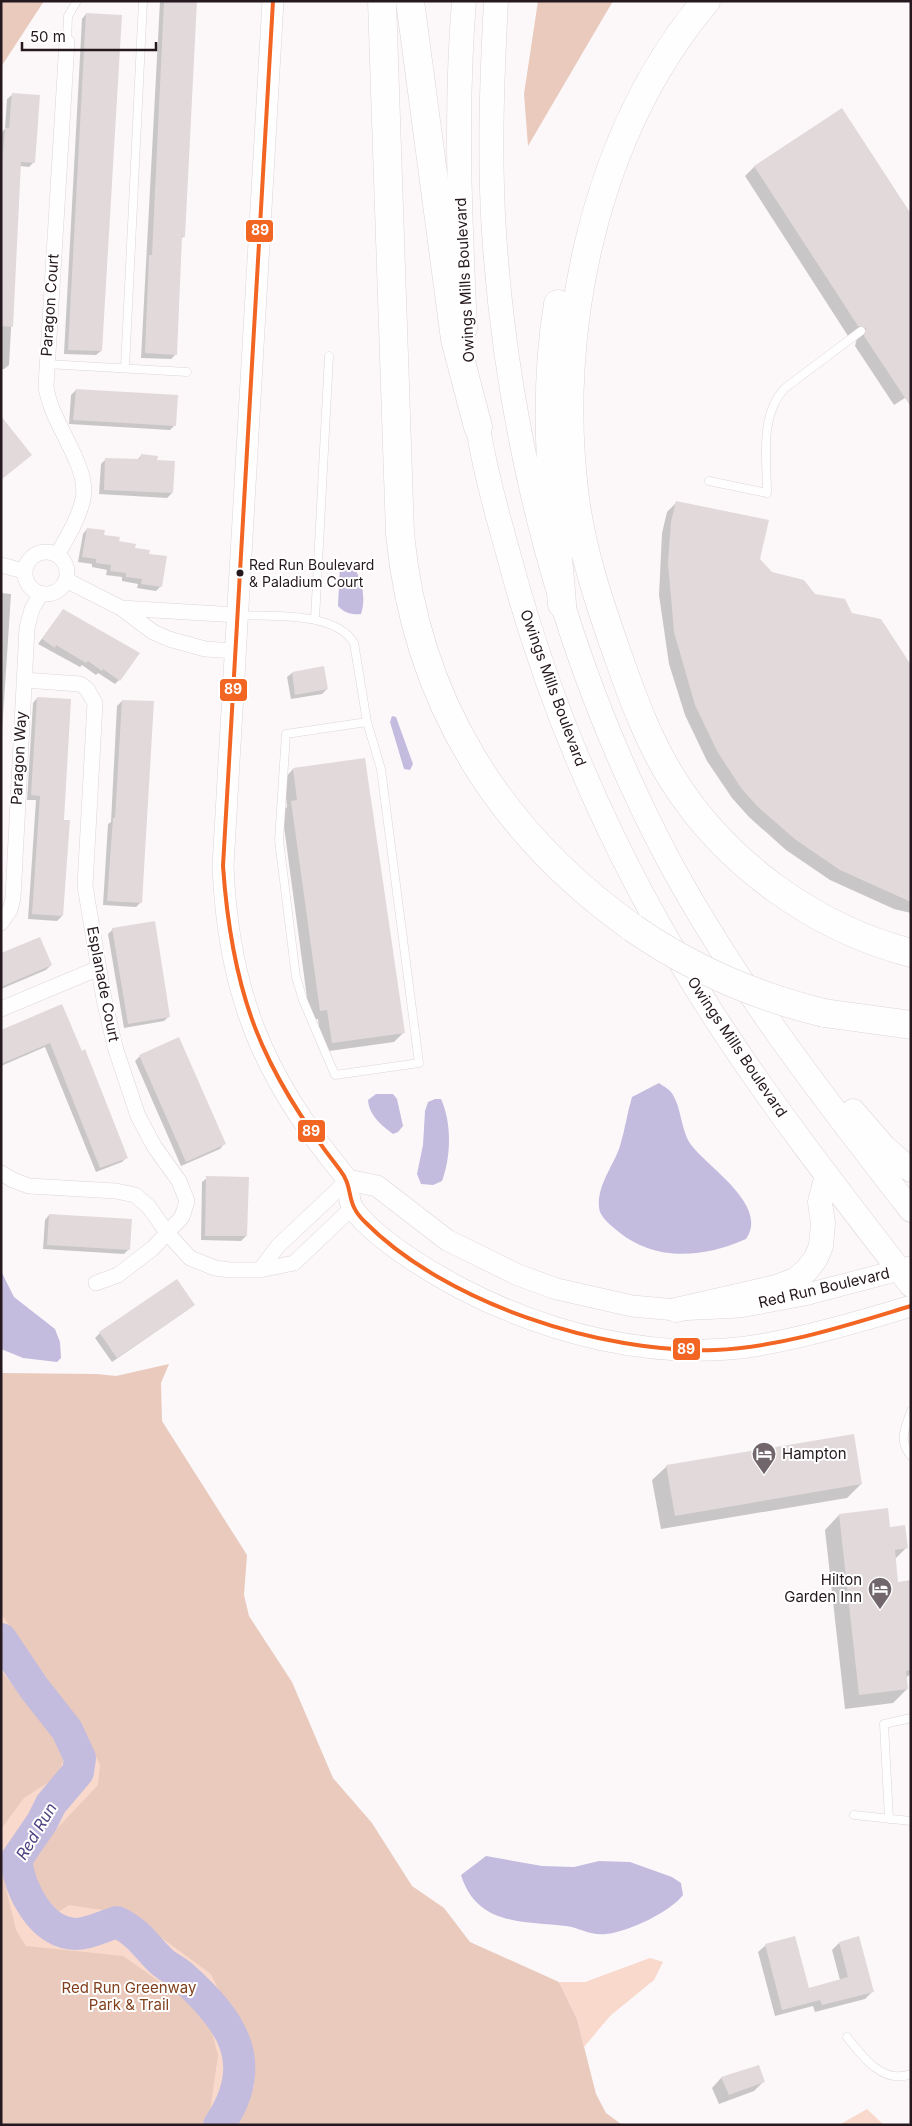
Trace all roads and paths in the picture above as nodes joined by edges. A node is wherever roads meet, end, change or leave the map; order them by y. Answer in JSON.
{"nodes":[{"id":1,"x":77,"y":1,"type":"edge"},
{"id":2,"x":143,"y":1,"type":"edge"},
{"id":3,"x":273,"y":1,"type":"edge"},
{"id":4,"x":382,"y":1,"type":"edge"},
{"id":5,"x":410,"y":1,"type":"edge"},
{"id":6,"x":464,"y":1,"type":"edge"},
{"id":7,"x":496,"y":1,"type":"edge"},
{"id":8,"x":689,"y":1,"type":"edge"},
{"id":9,"x":706,"y":1,"type":"edge"},
{"id":10,"x":67,"y":42,"type":"joint"},
{"id":11,"x":861,"y":331,"type":"dead end"},
{"id":12,"x":329,"y":356,"type":"dead end"},
{"id":13,"x":47,"y":364,"type":"junction"},
{"id":14,"x":125,"y":368,"type":"junction"},
{"id":15,"x":187,"y":372,"type":"dead end"},
{"id":16,"x":478,"y":427,"type":"junction"},
{"id":17,"x":709,"y":481,"type":"dead end"},
{"id":18,"x":57,"y":555,"type":"junction"},
{"id":19,"x":1,"y":566,"type":"edge"},
{"id":20,"x":24,"y":571,"type":"junction"},
{"id":21,"x":66,"y":580,"type":"junction"},
{"id":22,"x":41,"y":594,"type":"junction"},
{"id":23,"x":562,"y":604,"type":"junction"},
{"id":24,"x":121,"y":608,"type":"junction"},
{"id":25,"x":237,"y":615,"type":"junction"},
{"id":26,"x":316,"y":619,"type":"junction"},
{"id":27,"x":235,"y":650,"type":"junction"},
{"id":28,"x":24,"y":680,"type":"junction"},
{"id":29,"x":367,"y":722,"type":"junction"},
{"id":30,"x":1,"y":923,"type":"edge"},
{"id":31,"x":911,"y":953,"type":"edge"},
{"id":32,"x":99,"y":968,"type":"junction"},
{"id":33,"x":1,"y":1009,"type":"edge"},
{"id":34,"x":911,"y":1025,"type":"edge"},
{"id":35,"x":792,"y":1055,"type":"junction"},
{"id":36,"x":911,"y":1170,"type":"edge"},
{"id":37,"x":1,"y":1173,"type":"edge"},
{"id":38,"x":827,"y":1175,"type":"junction"},
{"id":39,"x":348,"y":1180,"type":"junction"},
{"id":40,"x":352,"y":1208,"type":"junction"},
{"id":41,"x":911,"y":1210,"type":"edge"},
{"id":42,"x":168,"y":1234,"type":"junction"},
{"id":43,"x":260,"y":1270,"type":"junction"},
{"id":44,"x":907,"y":1274,"type":"edge"},
{"id":45,"x":96,"y":1284,"type":"dead end"},
{"id":46,"x":911,"y":1306,"type":"edge"},
{"id":47,"x":676,"y":1310,"type":"junction"},
{"id":48,"x":911,"y":1412,"type":"edge"},
{"id":49,"x":911,"y":1456,"type":"edge"},
{"id":50,"x":911,"y":1718,"type":"edge"},
{"id":51,"x":854,"y":1815,"type":"dead end"},
{"id":52,"x":889,"y":1819,"type":"junction"},
{"id":53,"x":911,"y":1821,"type":"edge"},
{"id":54,"x":847,"y":2037,"type":"dead end"},
{"id":55,"x":911,"y":2074,"type":"edge"}],
"edges":[{"from":1,"to":10,"type":"lane"},
{"from":2,"to":14,"type":"lane"},
{"from":3,"to":25,"type":"main road"},
{"from":4,"to":34,"type":"highway","bridge":true},
{"from":5,"to":16,"type":"highway"},
{"from":6,"to":16,"type":"main road","name":"Owings Mills Boulevard"},
{"from":7,"to":23,"type":"main road","name":"Owings Mills Boulevard"},
{"from":8,"to":23,"type":"highway"},
{"from":9,"to":31,"type":"highway"},
{"from":10,"to":13,"type":"street","name":"Paragon Court"},
{"from":11,"to":17,"type":"lane"},
{"from":12,"to":26,"type":"lane"},
{"from":13,"to":14,"type":"lane"},
{"from":13,"to":18,"type":"street","name":"Paragon Court"},
{"from":14,"to":15,"type":"lane"},
{"from":16,"to":38,"type":"main road","name":"Owings Mills Boulevard"},
{"from":18,"to":20,"type":"street"},
{"from":18,"to":21,"type":"street"},
{"from":19,"to":20,"type":"street"},
{"from":20,"to":22,"type":"street"},
{"from":21,"to":22,"type":"street"},
{"from":21,"to":24,"type":"street"},
{"from":22,"to":28,"type":"street","name":"Paragon Way"},
{"from":23,"to":35,"type":"main road","name":"Owings Mills Boulevard"},
{"from":24,"to":25,"type":"street"},
{"from":24,"to":27,"type":"street"},
{"from":25,"to":26,"type":"lane"},
{"from":25,"to":27,"type":"main road"},
{"from":26,"to":29,"type":"lane"},
{"from":27,"to":39,"type":"main road"},
{"from":28,"to":30,"type":"street","name":"Paragon Way"},
{"from":28,"to":32,"type":"street","name":"Esplanade Court"},
{"from":29,"to":29,"type":"lane"},
{"from":32,"to":33,"type":"street"},
{"from":32,"to":42,"type":"street","name":"Esplanade Court"},
{"from":35,"to":36,"type":"main road"},
{"from":35,"to":41,"type":"main road","name":"Owings Mills Boulevard"},
{"from":37,"to":42,"type":"street"},
{"from":38,"to":44,"type":"main road","name":"Owings Mills Boulevard"},
{"from":38,"to":47,"type":"main road"},
{"from":39,"to":40,"type":"main road"},
{"from":39,"to":43,"type":"street"},
{"from":39,"to":47,"type":"main road","name":"Red Run Boulevard"},
{"from":40,"to":43,"type":"street"},
{"from":40,"to":46,"type":"main road"},
{"from":42,"to":43,"type":"street"},
{"from":42,"to":45,"type":"street","name":"Esplanade Court"},
{"from":44,"to":47,"type":"main road","name":"Red Run Boulevard"},
{"from":48,"to":49,"type":"lane"},
{"from":50,"to":52,"type":"lane"},
{"from":51,"to":52,"type":"lane"},
{"from":52,"to":53,"type":"lane"},
{"from":54,"to":55,"type":"lane"}]}
